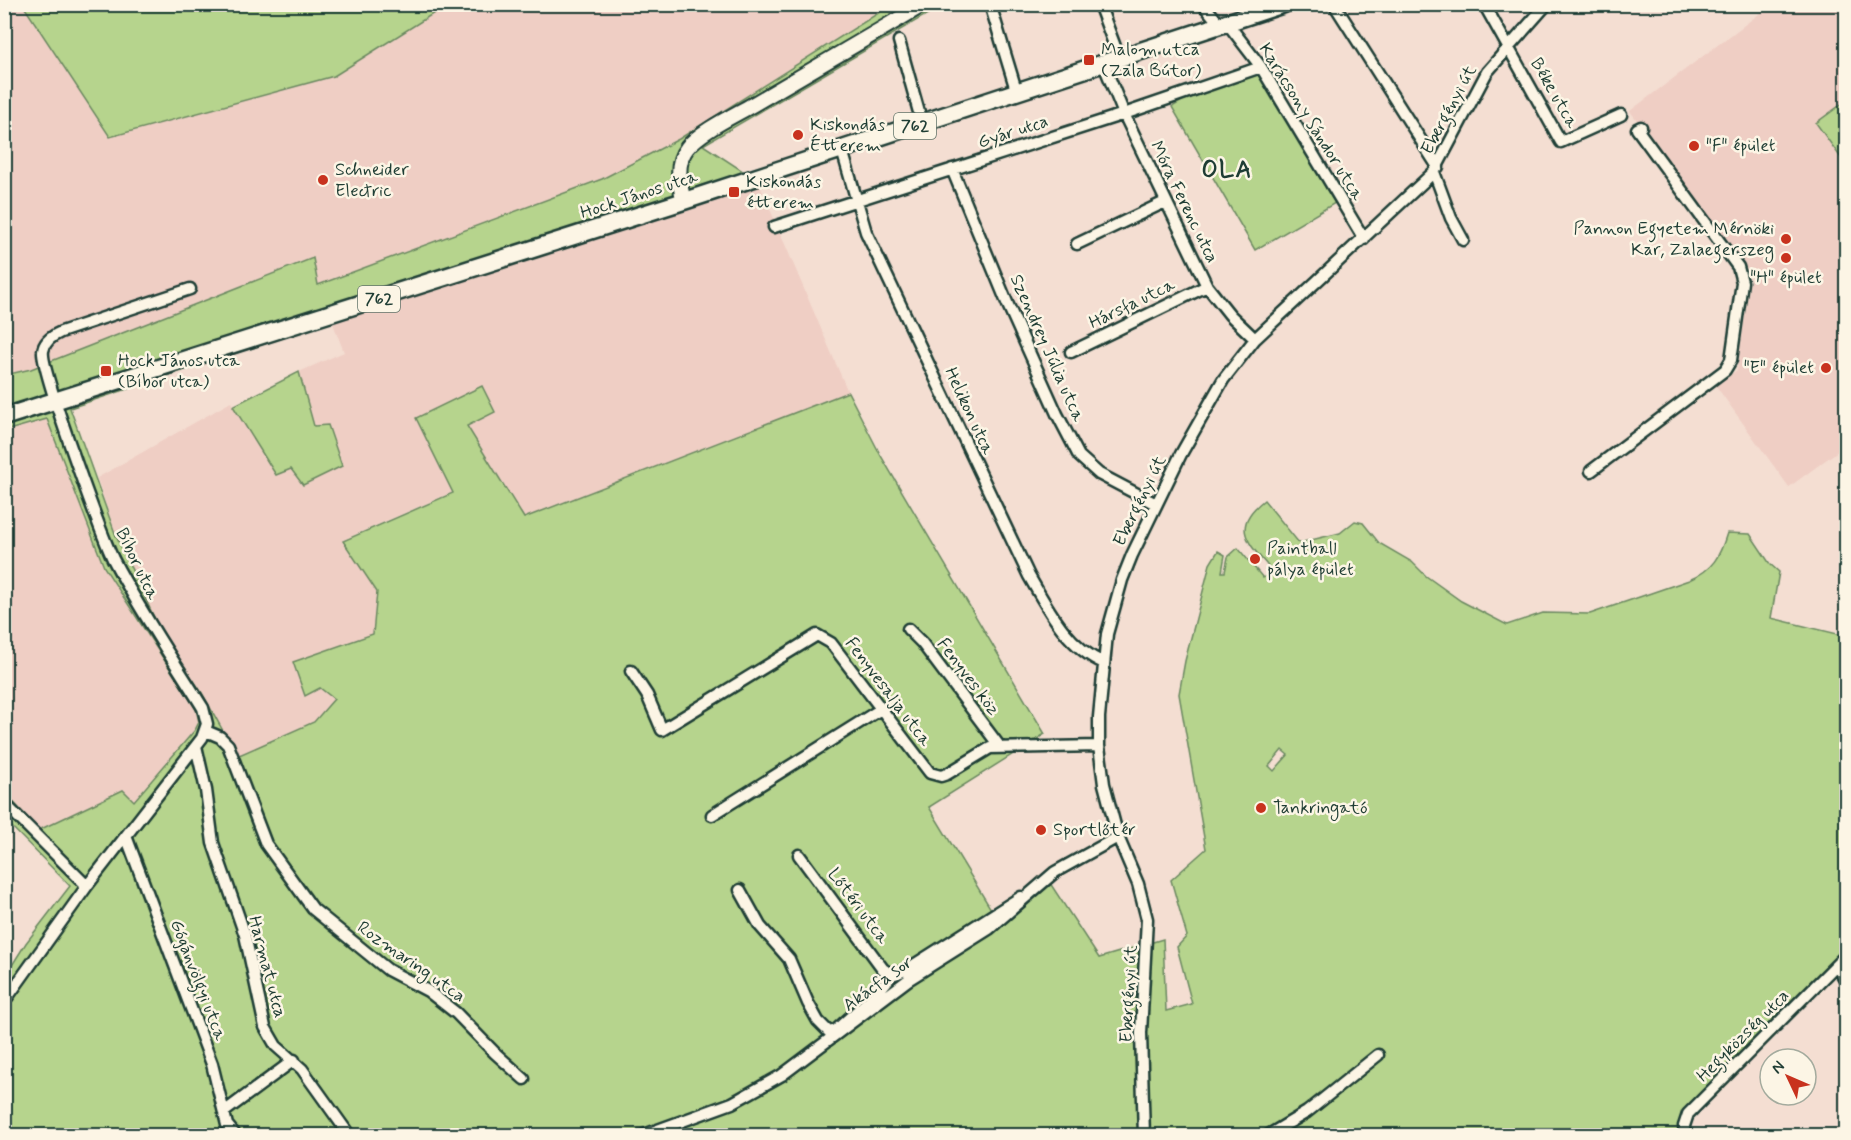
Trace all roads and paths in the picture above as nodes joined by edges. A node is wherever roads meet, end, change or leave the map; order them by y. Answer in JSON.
{"nodes":[{"id":1,"x":924,"y":4,"type":"edge"},
{"id":2,"x":990,"y":4,"type":"edge"},
{"id":3,"x":1099,"y":4,"type":"edge"},
{"id":4,"x":1203,"y":4,"type":"edge"},
{"id":5,"x":1284,"y":4,"type":"edge"},
{"id":6,"x":1334,"y":4,"type":"edge"},
{"id":7,"x":1484,"y":4,"type":"edge"},
{"id":8,"x":1547,"y":4,"type":"edge"},
{"id":9,"x":1224,"y":25,"type":"junction"},
{"id":10,"x":899,"y":41,"type":"dead end"},
{"id":11,"x":1508,"y":46,"type":"junction"},
{"id":12,"x":1112,"y":63,"type":"junction"},
{"id":13,"x":1261,"y":67,"type":"junction"},
{"id":14,"x":1017,"y":93,"type":"junction"},
{"id":15,"x":1124,"y":114,"type":"junction"},
{"id":16,"x":1621,"y":114,"type":"dead end"},
{"id":17,"x":922,"y":123,"type":"junction"},
{"id":18,"x":1641,"y":126,"type":"dead end"},
{"id":19,"x":842,"y":150,"type":"junction"},
{"id":20,"x":952,"y":169,"type":"junction"},
{"id":21,"x":1436,"y":170,"type":"junction"},
{"id":22,"x":856,"y":199,"type":"junction"},
{"id":23,"x":684,"y":201,"type":"junction"},
{"id":24,"x":1165,"y":202,"type":"junction"},
{"id":25,"x":774,"y":227,"type":"dead end"},
{"id":26,"x":1364,"y":239,"type":"junction"},
{"id":27,"x":1462,"y":240,"type":"dead end"},
{"id":28,"x":1077,"y":244,"type":"dead end"},
{"id":29,"x":1207,"y":286,"type":"junction"},
{"id":30,"x":190,"y":289,"type":"dead end"},
{"id":31,"x":1256,"y":339,"type":"junction"},
{"id":32,"x":1071,"y":352,"type":"dead end"},
{"id":33,"x":56,"y":401,"type":"junction"},
{"id":34,"x":4,"y":417,"type":"edge"},
{"id":35,"x":1591,"y":471,"type":"dead end"},
{"id":36,"x":1156,"y":504,"type":"junction"},
{"id":37,"x":908,"y":629,"type":"dead end"},
{"id":38,"x":1104,"y":663,"type":"junction"},
{"id":39,"x":631,"y":671,"type":"dead end"},
{"id":40,"x":881,"y":709,"type":"junction"},
{"id":41,"x":206,"y":731,"type":"junction"},
{"id":42,"x":196,"y":746,"type":"junction"},
{"id":43,"x":1099,"y":746,"type":"junction"},
{"id":44,"x":1000,"y":747,"type":"junction"},
{"id":45,"x":4,"y":803,"type":"edge"},
{"id":46,"x":712,"y":815,"type":"dead end"},
{"id":47,"x":126,"y":836,"type":"junction"},
{"id":48,"x":1118,"y":837,"type":"junction"},
{"id":49,"x":799,"y":855,"type":"dead end"},
{"id":50,"x":87,"y":886,"type":"junction"},
{"id":51,"x":740,"y":890,"type":"dead end"},
{"id":52,"x":1027,"y":896,"type":"junction"},
{"id":53,"x":1846,"y":955,"type":"edge"},
{"id":54,"x":1837,"y":965,"type":"junction"},
{"id":55,"x":892,"y":975,"type":"junction"},
{"id":56,"x":1846,"y":981,"type":"edge"},
{"id":57,"x":4,"y":1002,"type":"edge"},
{"id":58,"x":1378,"y":1055,"type":"dead end"},
{"id":59,"x":294,"y":1060,"type":"junction"},
{"id":60,"x":524,"y":1079,"type":"dead end"},
{"id":61,"x":224,"y":1112,"type":"junction"},
{"id":62,"x":648,"y":1134,"type":"edge"},
{"id":63,"x":236,"y":1136,"type":"edge"},
{"id":64,"x":350,"y":1136,"type":"edge"},
{"id":65,"x":1144,"y":1136,"type":"edge"},
{"id":66,"x":1267,"y":1136,"type":"edge"},
{"id":67,"x":1685,"y":1136,"type":"edge"}],
"edges":[{"from":1,"to":23,"type":"street"},
{"from":2,"to":14,"type":"street"},
{"from":3,"to":12,"type":"street","name":"Móra Ferenc utca"},
{"from":4,"to":9,"type":"street","name":"Karácsony Sándor utca"},
{"from":5,"to":9,"type":"main road","name":"Hock János utca","number":"762"},
{"from":6,"to":21,"type":"street"},
{"from":7,"to":11,"type":"street","name":"Béke utca"},
{"from":8,"to":11,"type":"street","name":"Ebergényi út"},
{"from":9,"to":12,"type":"main road","name":"Hock János utca","number":"762"},
{"from":9,"to":13,"type":"street","name":"Karácsony Sándor utca"},
{"from":10,"to":17,"type":"street"},
{"from":11,"to":16,"type":"street","name":"Béke utca"},
{"from":11,"to":21,"type":"street","name":"Ebergényi út"},
{"from":12,"to":14,"type":"main road","name":"Hock János utca","number":"762"},
{"from":12,"to":15,"type":"street","name":"Móra Ferenc utca"},
{"from":13,"to":15,"type":"street","name":"Gyár utca"},
{"from":13,"to":26,"type":"street","name":"Karácsony Sándor utca"},
{"from":14,"to":17,"type":"main road","name":"Hock János utca","number":"762"},
{"from":15,"to":20,"type":"street","name":"Gyár utca"},
{"from":15,"to":24,"type":"street","name":"Móra Ferenc utca"},
{"from":17,"to":19,"type":"main road","name":"Hock János utca","number":"762"},
{"from":18,"to":35,"type":"street"},
{"from":19,"to":22,"type":"street","name":"Helikon utca"},
{"from":19,"to":23,"type":"main road","name":"Hock János utca","number":"762"},
{"from":20,"to":22,"type":"street","name":"Gyár utca"},
{"from":20,"to":36,"type":"street","name":"Szendrey Júlia utca"},
{"from":21,"to":26,"type":"street","name":"Ebergényi út"},
{"from":21,"to":27,"type":"street"},
{"from":22,"to":25,"type":"street","name":"Gyár utca"},
{"from":22,"to":38,"type":"street","name":"Helikon utca"},
{"from":23,"to":33,"type":"main road","name":"Hock János utca","number":"762"},
{"from":24,"to":28,"type":"street"},
{"from":24,"to":29,"type":"street","name":"Móra Ferenc utca"},
{"from":26,"to":31,"type":"street","name":"Ebergényi út"},
{"from":29,"to":31,"type":"street","name":"Móra Ferenc utca"},
{"from":29,"to":32,"type":"street","name":"Hársfa utca"},
{"from":30,"to":33,"type":"street","name":"Bíbor utca"},
{"from":31,"to":36,"type":"street","name":"Ebergényi út"},
{"from":33,"to":34,"type":"main road","name":"Hock János utca","number":"762"},
{"from":33,"to":41,"type":"street","name":"Bíbor utca"},
{"from":36,"to":38,"type":"street","name":"Ebergényi út"},
{"from":37,"to":44,"type":"street","name":"Fenyves köz"},
{"from":38,"to":43,"type":"street","name":"Ebergényi út"},
{"from":39,"to":40,"type":"street","name":"Fenyvesalja utca"},
{"from":40,"to":44,"type":"street","name":"Fenyvesalja utca"},
{"from":40,"to":46,"type":"street"},
{"from":41,"to":42,"type":"street"},
{"from":41,"to":60,"type":"street","name":"Rozmaring utca"},
{"from":42,"to":47,"type":"street"},
{"from":42,"to":59,"type":"street","name":"Harmat utca"},
{"from":43,"to":44,"type":"street","name":"Fenyvesalja utca"},
{"from":43,"to":48,"type":"street","name":"Ebergényi út"},
{"from":45,"to":50,"type":"street"},
{"from":47,"to":50,"type":"street"},
{"from":47,"to":61,"type":"street","name":"Gógánvölgyi utca"},
{"from":48,"to":52,"type":"street","name":"Akácfa sor"},
{"from":48,"to":65,"type":"street","name":"Ebergényi út"},
{"from":49,"to":55,"type":"street","name":"Lőtéri utca"},
{"from":50,"to":57,"type":"street"},
{"from":51,"to":55,"type":"street"},
{"from":52,"to":55,"type":"street"},
{"from":52,"to":62,"type":"street","name":"Akácfa sor"},
{"from":53,"to":54,"type":"street","name":"Hegyközség utca"},
{"from":54,"to":56,"type":"street"},
{"from":54,"to":67,"type":"street","name":"Hegyközség utca"},
{"from":58,"to":66,"type":"street"},
{"from":59,"to":61,"type":"street"},
{"from":59,"to":64,"type":"street","name":"Harmat utca"},
{"from":61,"to":63,"type":"street","name":"Gógánvölgyi utca"}]}
